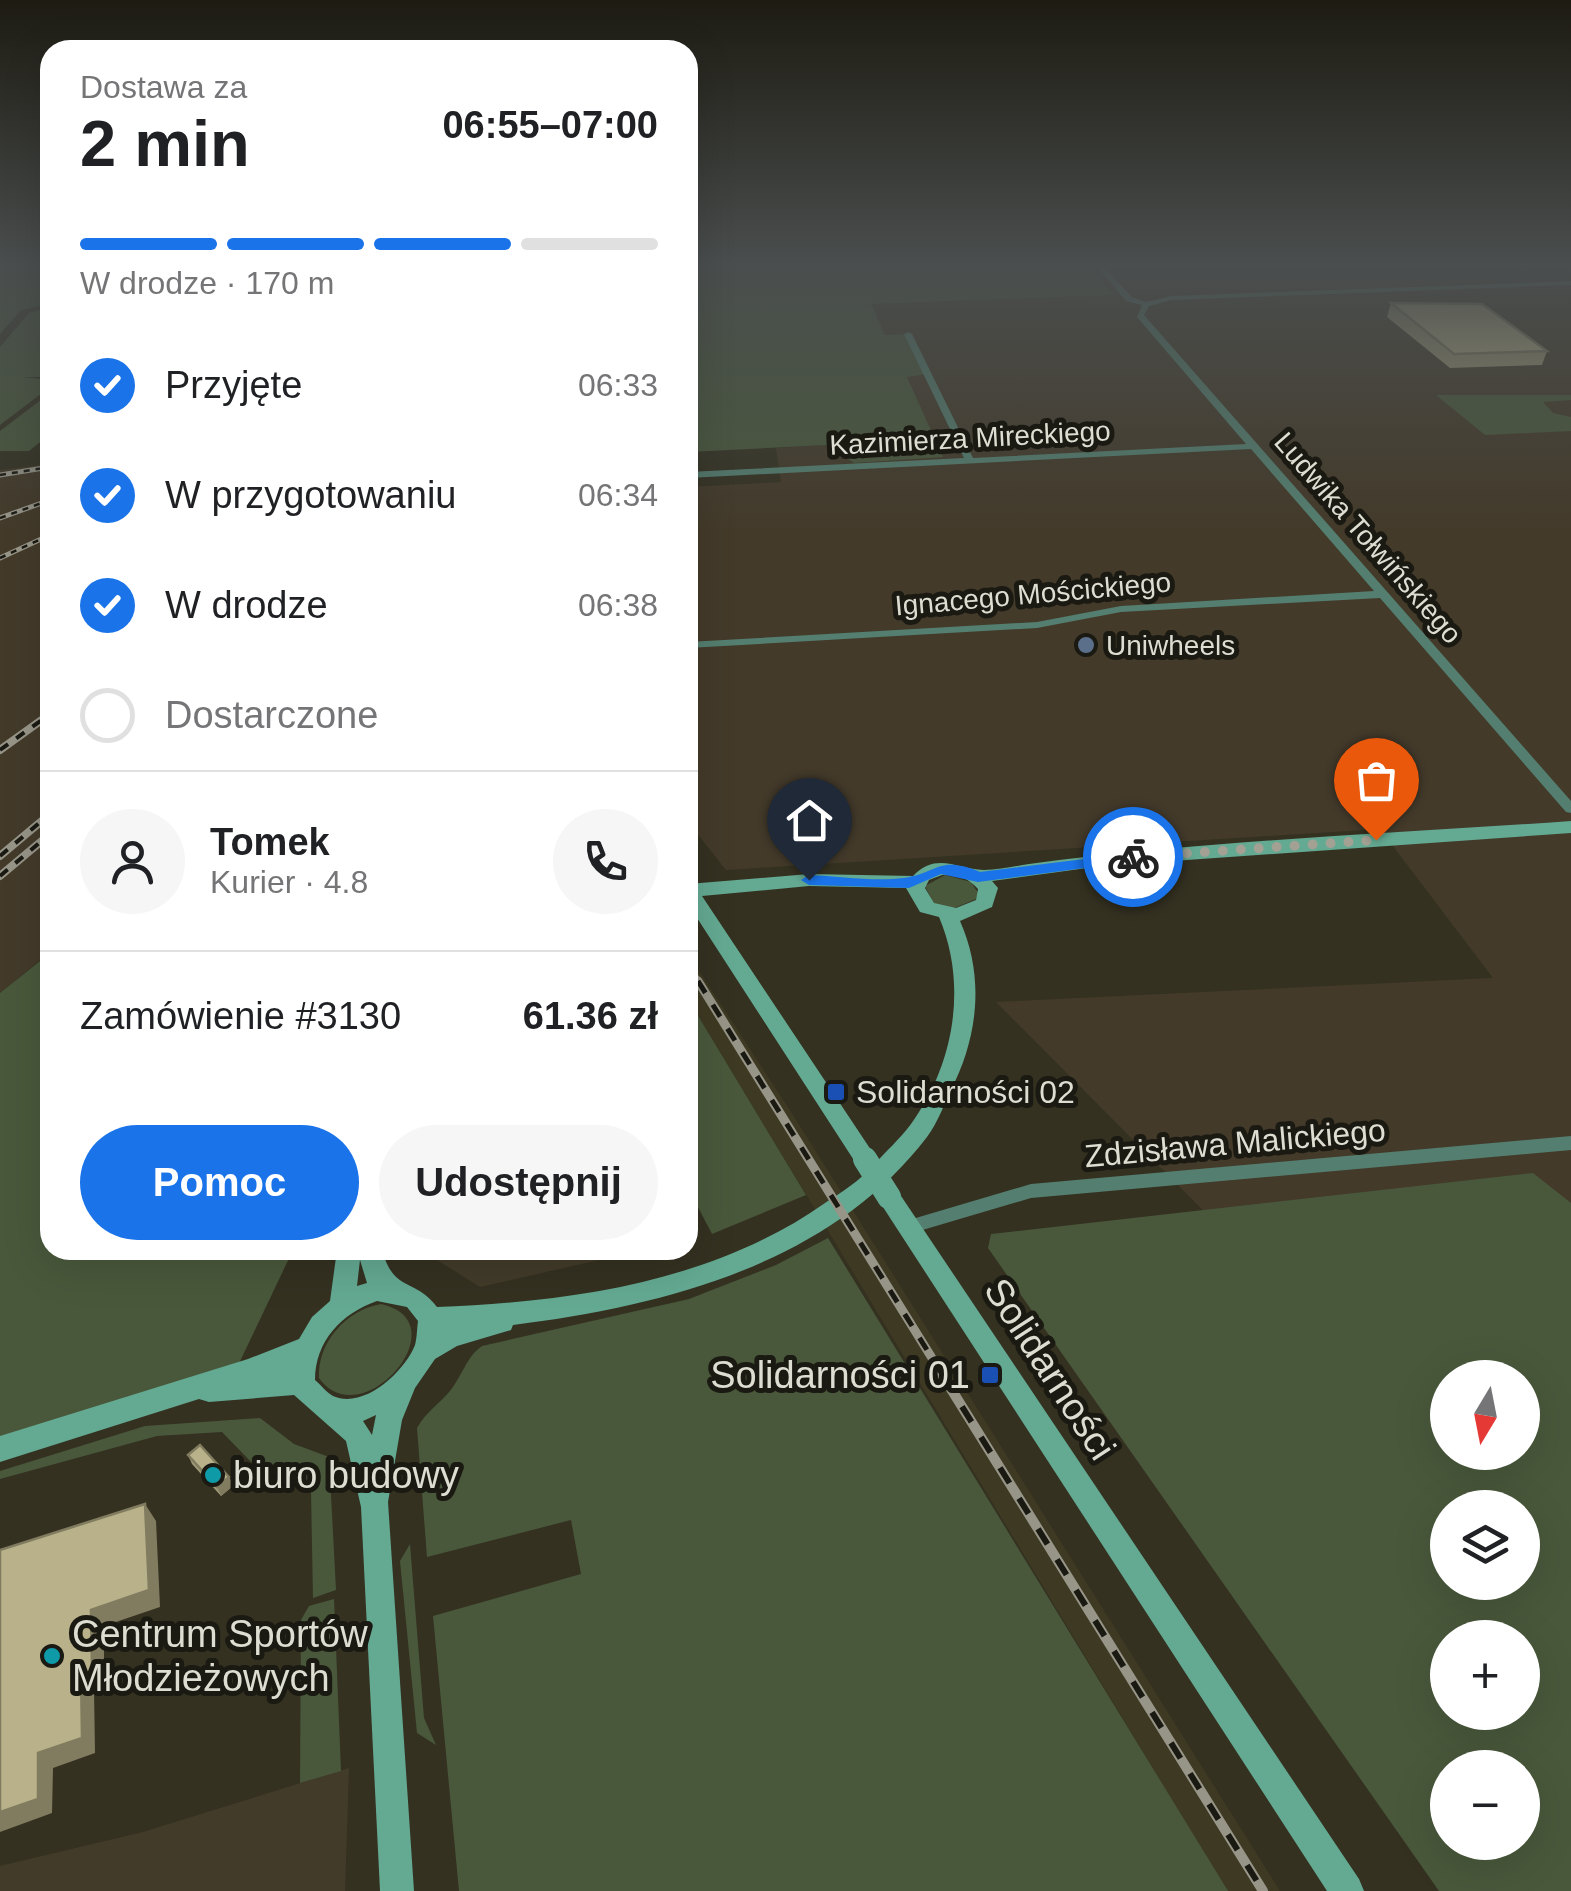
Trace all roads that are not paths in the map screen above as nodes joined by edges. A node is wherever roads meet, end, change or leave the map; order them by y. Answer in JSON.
{"nodes":[{"id":1,"x":917,"y":353,"type":"edge"},
{"id":2,"x":1174,"y":353,"type":"edge"},
{"id":3,"x":1254,"y":446,"type":"junction"},
{"id":4,"x":970,"y":460,"type":"junction"},
{"id":5,"x":698,"y":474,"type":"edge"},
{"id":6,"x":1384,"y":594,"type":"junction"},
{"id":7,"x":698,"y":644,"type":"edge"},
{"id":8,"x":1571,"y":808,"type":"edge"},
{"id":9,"x":1571,"y":827,"type":"edge"},
{"id":10,"x":983,"y":883,"type":"junction"},
{"id":11,"x":916,"y":888,"type":"junction"},
{"id":12,"x":698,"y":893,"type":"edge"},
{"id":13,"x":698,"y":906,"type":"edge"},
{"id":14,"x":958,"y":914,"type":"junction"},
{"id":15,"x":1571,"y":1143,"type":"edge"},
{"id":16,"x":909,"y":1227,"type":"junction"},
{"id":17,"x":349,"y":1260,"type":"edge"},
{"id":18,"x":372,"y":1260,"type":"edge"},
{"id":19,"x":393,"y":1290,"type":"junction"},
{"id":20,"x":567,"y":1305,"type":"junction"},
{"id":21,"x":342,"y":1307,"type":"junction"},
{"id":22,"x":431,"y":1318,"type":"junction"},
{"id":23,"x":305,"y":1348,"type":"junction"},
{"id":24,"x":430,"y":1350,"type":"junction"},
{"id":25,"x":404,"y":1384,"type":"junction"},
{"id":26,"x":302,"y":1385,"type":"junction"},
{"id":27,"x":192,"y":1390,"type":"junction"},
{"id":28,"x":332,"y":1411,"type":"junction"},
{"id":29,"x":0,"y":1449,"type":"edge"},
{"id":30,"x":375,"y":1507,"type":"junction"},
{"id":31,"x":398,"y":1891,"type":"edge"},
{"id":32,"x":1347,"y":1891,"type":"edge"}],
"edges":[{"from":1,"to":4,"type":"street"},
{"from":2,"to":3,"type":"street","name":"Ludwika Tołwińskiego"},
{"from":3,"to":4,"type":"street","name":"Kazimierza Mireckiego"},
{"from":3,"to":6,"type":"street","name":"Ludwika Tołwińskiego"},
{"from":4,"to":5,"type":"street","name":"Kazimierza Mireckiego"},
{"from":6,"to":7,"type":"street","name":"Ignacego Mościckiego"},
{"from":6,"to":8,"type":"street","name":"Ludwika Tołwińskiego"},
{"from":9,"to":10,"type":"street"},
{"from":10,"to":11,"type":"street"},
{"from":10,"to":14,"type":"street"},
{"from":11,"to":12,"type":"street"},
{"from":11,"to":14,"type":"street"},
{"from":13,"to":16,"type":"street","name":"Solidarności","bridge":true},
{"from":14,"to":20,"type":"street"},
{"from":15,"to":16,"type":"street","name":"Zdzisława Malickiego"},
{"from":16,"to":32,"type":"street","name":"Solidarności"},
{"from":17,"to":21,"type":"street"},
{"from":18,"to":19,"type":"street"},
{"from":19,"to":21,"type":"street"},
{"from":19,"to":22,"type":"street"},
{"from":20,"to":22,"type":"street"},
{"from":20,"to":24,"type":"street"},
{"from":21,"to":23,"type":"street"},
{"from":22,"to":24,"type":"street"},
{"from":23,"to":26,"type":"street"},
{"from":23,"to":27,"type":"street"},
{"from":24,"to":25,"type":"street"},
{"from":25,"to":28,"type":"street"},
{"from":25,"to":30,"type":"street"},
{"from":26,"to":27,"type":"street"},
{"from":26,"to":28,"type":"street"},
{"from":27,"to":29,"type":"street"},
{"from":28,"to":30,"type":"street"},
{"from":30,"to":31,"type":"street"}]}
